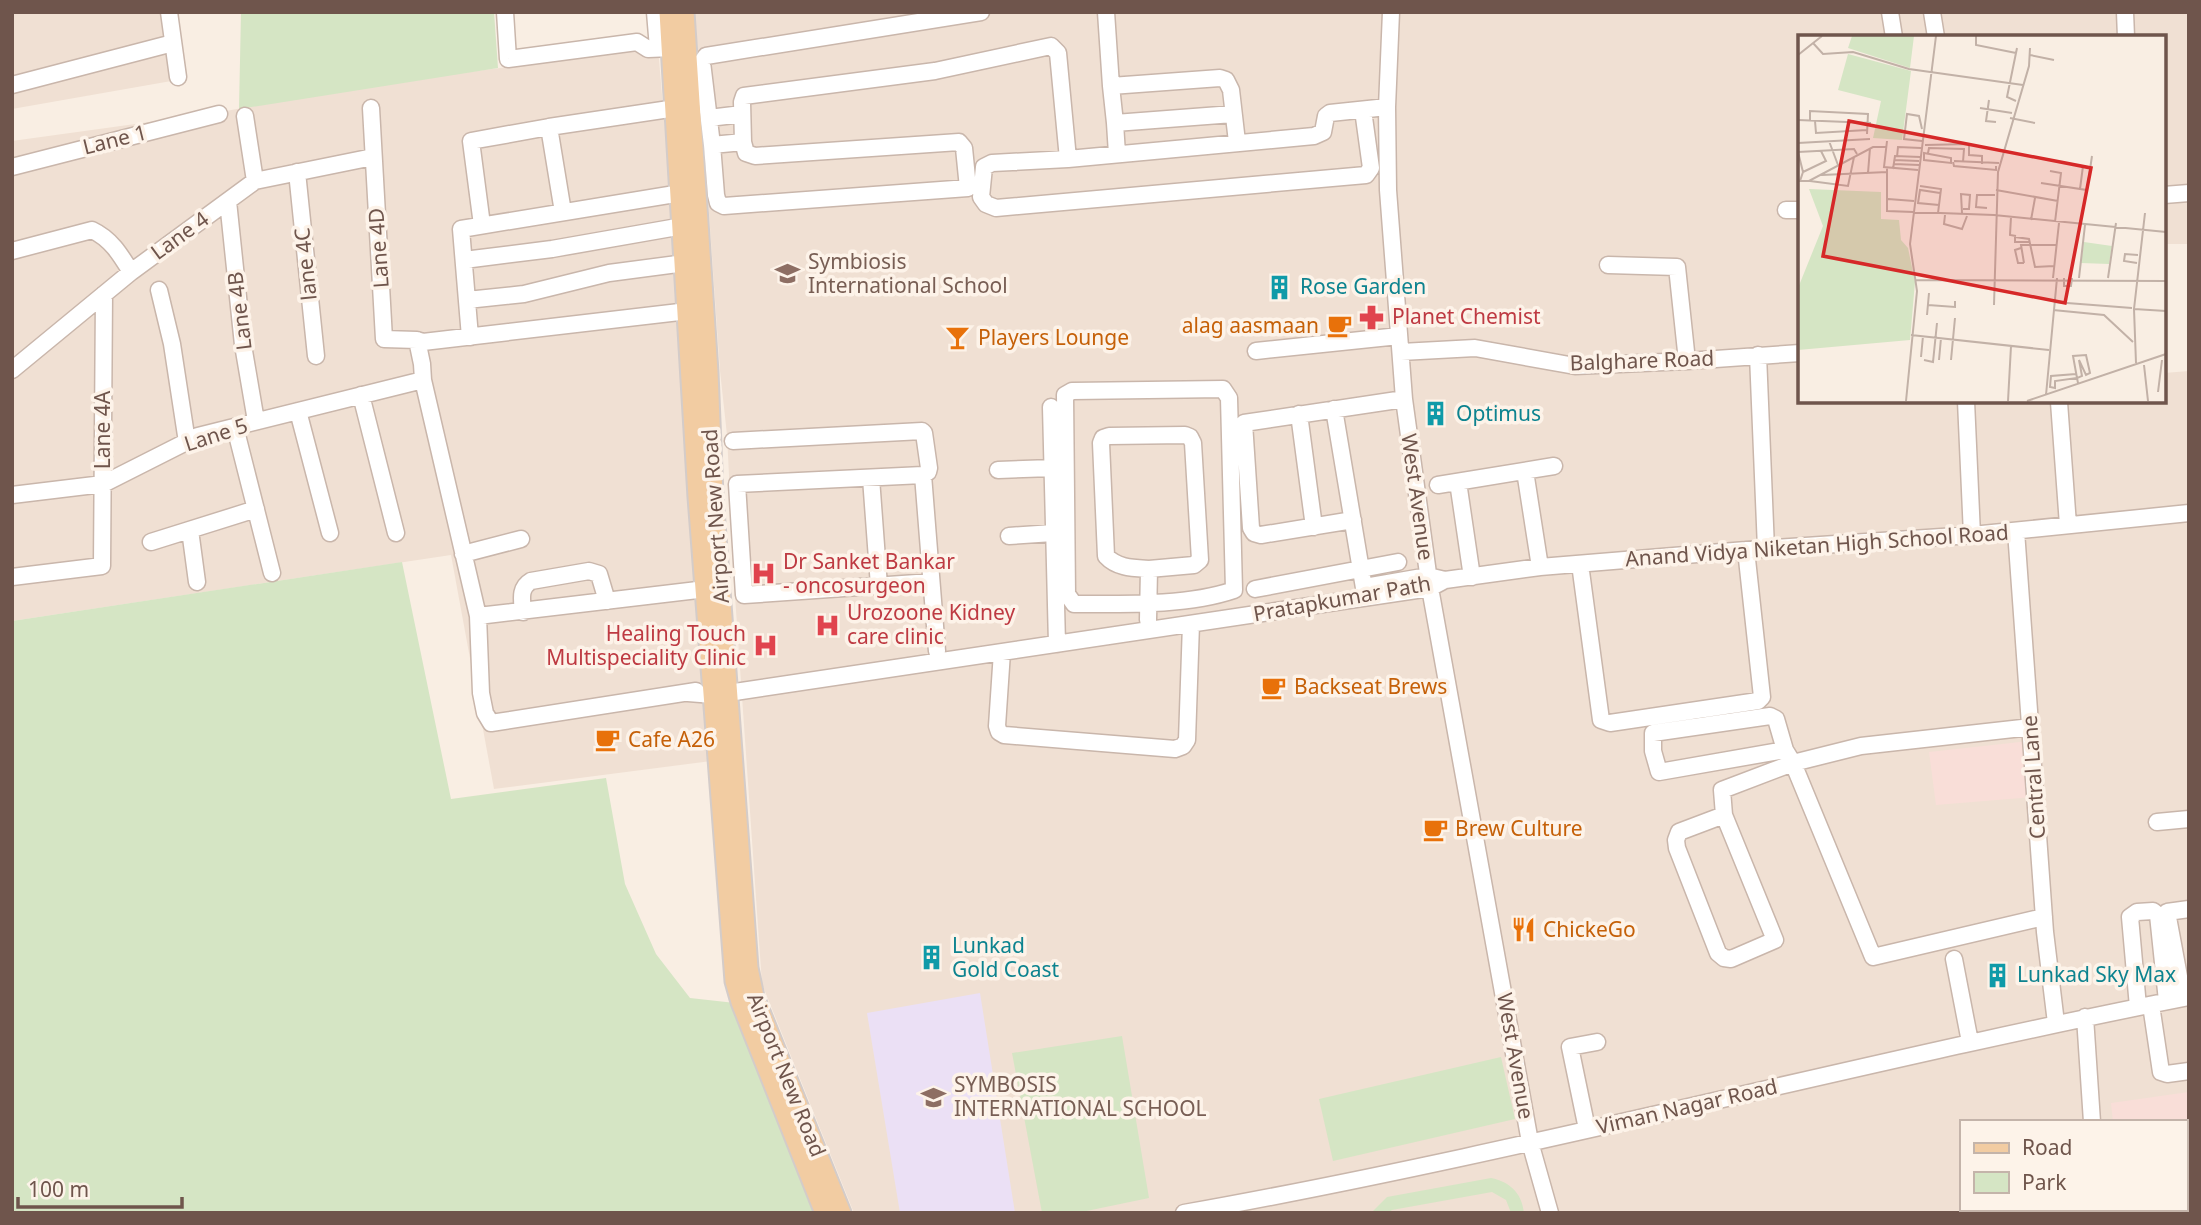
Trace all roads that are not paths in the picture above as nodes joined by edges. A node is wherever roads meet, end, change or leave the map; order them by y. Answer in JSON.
{"nodes":[{"id":1,"x":169,"y":12,"type":"edge"},
{"id":2,"x":505,"y":12,"type":"edge"},
{"id":3,"x":655,"y":12,"type":"edge"},
{"id":4,"x":669,"y":12,"type":"edge"},
{"id":5,"x":684,"y":12,"type":"edge"},
{"id":6,"x":981,"y":12,"type":"edge"},
{"id":7,"x":1106,"y":12,"type":"edge"},
{"id":8,"x":1391,"y":12,"type":"edge"},
{"id":9,"x":1890,"y":12,"type":"edge"},
{"id":10,"x":1932,"y":12,"type":"edge"},
{"id":11,"x":2124,"y":12,"type":"edge"},
{"id":12,"x":1894,"y":35,"type":"edge"},
{"id":13,"x":1936,"y":35,"type":"edge"},
{"id":14,"x":2126,"y":35,"type":"edge"},
{"id":15,"x":173,"y":43,"type":"junction"},
{"id":16,"x":665,"y":48,"type":"junction"},
{"id":17,"x":178,"y":77,"type":"dead end"},
{"id":18,"x":12,"y":85,"type":"edge"},
{"id":19,"x":1111,"y":86,"type":"junction"},
{"id":20,"x":1387,"y":107,"type":"junction"},
{"id":21,"x":371,"y":108,"type":"dead end"},
{"id":22,"x":676,"y":108,"type":"junction"},
{"id":23,"x":1363,"y":110,"type":"junction"},
{"id":24,"x":219,"y":114,"type":"dead end"},
{"id":25,"x":742,"y":114,"type":"junction"},
{"id":26,"x":1233,"y":114,"type":"junction"},
{"id":27,"x":244,"y":116,"type":"dead end"},
{"id":28,"x":709,"y":118,"type":"junction"},
{"id":29,"x":1115,"y":123,"type":"junction"},
{"id":30,"x":549,"y":127,"type":"junction"},
{"id":31,"x":743,"y":142,"type":"junction"},
{"id":32,"x":1237,"y":142,"type":"junction"},
{"id":33,"x":712,"y":145,"type":"junction"},
{"id":34,"x":1117,"y":154,"type":"junction"},
{"id":35,"x":373,"y":157,"type":"junction"},
{"id":36,"x":1068,"y":159,"type":"junction"},
{"id":37,"x":12,"y":167,"type":"edge"},
{"id":38,"x":297,"y":172,"type":"junction"},
{"id":39,"x":255,"y":181,"type":"junction"},
{"id":40,"x":975,"y":191,"type":"junction"},
{"id":41,"x":681,"y":193,"type":"junction"},
{"id":42,"x":2189,"y":193,"type":"edge"},
{"id":43,"x":2166,"y":195,"type":"edge"},
{"id":44,"x":228,"y":201,"type":"junction"},
{"id":45,"x":563,"y":212,"type":"junction"},
{"id":46,"x":482,"y":225,"type":"junction"},
{"id":47,"x":683,"y":226,"type":"junction"},
{"id":48,"x":12,"y":251,"type":"edge"},
{"id":49,"x":464,"y":260,"type":"junction"},
{"id":50,"x":685,"y":263,"type":"junction"},
{"id":51,"x":1608,"y":265,"type":"dead end"},
{"id":52,"x":131,"y":272,"type":"junction"},
{"id":53,"x":159,"y":290,"type":"dead end"},
{"id":54,"x":104,"y":294,"type":"junction"},
{"id":55,"x":467,"y":300,"type":"junction"},
{"id":56,"x":688,"y":311,"type":"junction"},
{"id":57,"x":470,"y":337,"type":"junction"},
{"id":58,"x":417,"y":340,"type":"junction"},
{"id":59,"x":1400,"y":344,"type":"junction"},
{"id":60,"x":1255,"y":351,"type":"dead end"},
{"id":61,"x":1798,"y":353,"type":"edge"},
{"id":62,"x":1758,"y":355,"type":"junction"},
{"id":63,"x":316,"y":356,"type":"dead end"},
{"id":64,"x":1688,"y":361,"type":"junction"},
{"id":65,"x":12,"y":370,"type":"edge"},
{"id":66,"x":423,"y":380,"type":"junction"},
{"id":67,"x":361,"y":396,"type":"junction"},
{"id":68,"x":1404,"y":399,"type":"junction"},
{"id":69,"x":1966,"y":402,"type":"edge"},
{"id":70,"x":2059,"y":402,"type":"dead end"},
{"id":71,"x":1051,"y":407,"type":"dead end"},
{"id":72,"x":1334,"y":409,"type":"junction"},
{"id":73,"x":298,"y":411,"type":"junction"},
{"id":74,"x":1300,"y":414,"type":"junction"},
{"id":75,"x":256,"y":421,"type":"junction"},
{"id":76,"x":235,"y":427,"type":"junction"},
{"id":77,"x":733,"y":440,"type":"dead end"},
{"id":78,"x":187,"y":442,"type":"junction"},
{"id":79,"x":1554,"y":466,"type":"dead end"},
{"id":80,"x":1052,"y":468,"type":"junction"},
{"id":81,"x":998,"y":470,"type":"dead end"},
{"id":82,"x":1525,"y":471,"type":"junction"},
{"id":83,"x":923,"y":475,"type":"junction"},
{"id":84,"x":871,"y":478,"type":"junction"},
{"id":85,"x":1458,"y":482,"type":"junction"},
{"id":86,"x":103,"y":484,"type":"junction"},
{"id":87,"x":1438,"y":485,"type":"dead end"},
{"id":88,"x":12,"y":495,"type":"edge"},
{"id":89,"x":256,"y":509,"type":"junction"},
{"id":90,"x":2189,"y":513,"type":"edge"},
{"id":91,"x":1353,"y":520,"type":"junction"},
{"id":92,"x":2068,"y":525,"type":"junction"},
{"id":93,"x":1314,"y":527,"type":"junction"},
{"id":94,"x":190,"y":530,"type":"junction"},
{"id":95,"x":2017,"y":531,"type":"junction"},
{"id":96,"x":330,"y":533,"type":"dead end"},
{"id":97,"x":396,"y":533,"type":"dead end"},
{"id":98,"x":1053,"y":533,"type":"junction"},
{"id":99,"x":1972,"y":535,"type":"junction"},
{"id":100,"x":1009,"y":536,"type":"dead end"},
{"id":101,"x":521,"y":539,"type":"dead end"},
{"id":102,"x":151,"y":542,"type":"dead end"},
{"id":103,"x":1766,"y":549,"type":"junction"},
{"id":104,"x":1746,"y":550,"type":"junction"},
{"id":105,"x":463,"y":554,"type":"junction"},
{"id":106,"x":1398,"y":562,"type":"dead end"},
{"id":107,"x":1580,"y":564,"type":"junction"},
{"id":108,"x":1540,"y":567,"type":"junction"},
{"id":109,"x":1149,"y":569,"type":"junction"},
{"id":110,"x":1361,"y":569,"type":"junction"},
{"id":111,"x":272,"y":573,"type":"dead end"},
{"id":112,"x":12,"y":577,"type":"edge"},
{"id":113,"x":1472,"y":577,"type":"junction"},
{"id":114,"x":1445,"y":580,"type":"joint"},
{"id":115,"x":197,"y":582,"type":"dead end"},
{"id":116,"x":931,"y":582,"type":"junction"},
{"id":117,"x":1429,"y":582,"type":"junction"},
{"id":118,"x":878,"y":586,"type":"junction"},
{"id":119,"x":1364,"y":587,"type":"junction"},
{"id":120,"x":706,"y":589,"type":"junction"},
{"id":121,"x":1255,"y":589,"type":"dead end"},
{"id":122,"x":607,"y":601,"type":"junction"},
{"id":123,"x":1148,"y":602,"type":"junction"},
{"id":124,"x":523,"y":612,"type":"junction"},
{"id":125,"x":1240,"y":612,"type":"junction"},
{"id":126,"x":478,"y":616,"type":"junction"},
{"id":127,"x":1149,"y":620,"type":"junction"},
{"id":128,"x":1191,"y":624,"type":"junction"},
{"id":129,"x":1056,"y":639,"type":"junction"},
{"id":130,"x":937,"y":652,"type":"junction"},
{"id":131,"x":1002,"y":652,"type":"junction"},
{"id":132,"x":906,"y":661,"type":"junction"},
{"id":133,"x":720,"y":689,"type":"junction"},
{"id":134,"x":2031,"y":727,"type":"junction"},
{"id":135,"x":1789,"y":757,"type":"junction"},
{"id":136,"x":1724,"y":815,"type":"junction"},
{"id":137,"x":2189,"y":819,"type":"edge"},
{"id":138,"x":2158,"y":822,"type":"dead end"},
{"id":139,"x":2189,"y":909,"type":"edge"},
{"id":140,"x":2044,"y":917,"type":"junction"},
{"id":141,"x":1954,"y":959,"type":"dead end"},
{"id":142,"x":2166,"y":1002,"type":"edge"},
{"id":143,"x":2085,"y":1017,"type":"junction"},
{"id":144,"x":2056,"y":1024,"type":"junction"},
{"id":145,"x":1597,"y":1042,"type":"dead end"},
{"id":146,"x":1970,"y":1042,"type":"junction"},
{"id":147,"x":2189,"y":1071,"type":"edge"},
{"id":148,"x":2092,"y":1120,"type":"edge"},
{"id":149,"x":1587,"y":1129,"type":"junction"},
{"id":150,"x":1530,"y":1142,"type":"junction"},
{"id":151,"x":825,"y":1213,"type":"edge"},
{"id":152,"x":841,"y":1213,"type":"edge"},
{"id":153,"x":1184,"y":1213,"type":"edge"},
{"id":154,"x":1550,"y":1213,"type":"edge"}],
"edges":[{"from":1,"to":15,"type":"street"},
{"from":2,"to":16,"type":"street"},
{"from":3,"to":16,"type":"street"},
{"from":4,"to":16,"type":"main road","name":"Airport New Road"},
{"from":5,"to":133,"type":"main road","name":"Airport New Road"},
{"from":6,"to":28,"type":"street"},
{"from":7,"to":19,"type":"street"},
{"from":8,"to":20,"type":"street","name":"West Avenue"},
{"from":9,"to":12,"type":"street"},
{"from":10,"to":13,"type":"street"},
{"from":11,"to":14,"type":"street"},
{"from":15,"to":17,"type":"street"},
{"from":15,"to":18,"type":"street"},
{"from":16,"to":22,"type":"main road","name":"Airport New Road"},
{"from":19,"to":26,"type":"street"},
{"from":19,"to":29,"type":"street"},
{"from":20,"to":23,"type":"street"},
{"from":20,"to":59,"type":"street","name":"West Avenue"},
{"from":21,"to":35,"type":"street"},
{"from":22,"to":30,"type":"street"},
{"from":22,"to":41,"type":"main road","name":"Airport New Road"},
{"from":23,"to":32,"type":"street"},
{"from":23,"to":40,"type":"street"},
{"from":24,"to":37,"type":"street","name":"Lane 1"},
{"from":25,"to":28,"type":"street"},
{"from":25,"to":31,"type":"street"},
{"from":25,"to":36,"type":"street"},
{"from":26,"to":29,"type":"street"},
{"from":26,"to":32,"type":"street"},
{"from":27,"to":39,"type":"street"},
{"from":28,"to":33,"type":"street"},
{"from":29,"to":34,"type":"street"},
{"from":30,"to":45,"type":"street"},
{"from":30,"to":46,"type":"street"},
{"from":31,"to":33,"type":"street"},
{"from":31,"to":40,"type":"street"},
{"from":32,"to":34,"type":"street"},
{"from":33,"to":40,"type":"street"},
{"from":34,"to":36,"type":"street"},
{"from":35,"to":38,"type":"street","name":"Lane 4"},
{"from":35,"to":58,"type":"street","name":"Lane 4D"},
{"from":36,"to":40,"type":"street"},
{"from":38,"to":39,"type":"street","name":"Lane 4"},
{"from":38,"to":63,"type":"street","name":"lane 4C"},
{"from":39,"to":44,"type":"street","name":"Lane 4"},
{"from":41,"to":45,"type":"street"},
{"from":41,"to":47,"type":"main road","name":"Airport New Road"},
{"from":42,"to":43,"type":"street"},
{"from":44,"to":52,"type":"street","name":"Lane 4"},
{"from":44,"to":75,"type":"street","name":"Lane 4B"},
{"from":45,"to":46,"type":"street"},
{"from":46,"to":49,"type":"street"},
{"from":47,"to":49,"type":"street"},
{"from":47,"to":50,"type":"main road","name":"Airport New Road"},
{"from":48,"to":52,"type":"street"},
{"from":49,"to":55,"type":"street"},
{"from":50,"to":55,"type":"street"},
{"from":50,"to":56,"type":"main road","name":"Airport New Road"},
{"from":51,"to":64,"type":"street"},
{"from":52,"to":54,"type":"street","name":"Lane 4"},
{"from":53,"to":78,"type":"street"},
{"from":54,"to":65,"type":"street","name":"Lane 4"},
{"from":54,"to":86,"type":"street","name":"Lane 4A"},
{"from":55,"to":57,"type":"street"},
{"from":56,"to":57,"type":"street"},
{"from":56,"to":120,"type":"main road","name":"Airport New Road"},
{"from":57,"to":58,"type":"street"},
{"from":58,"to":66,"type":"street"},
{"from":59,"to":60,"type":"street","name":"Balghare Road"},
{"from":59,"to":64,"type":"street","name":"Balghare Road"},
{"from":59,"to":68,"type":"street","name":"West Avenue"},
{"from":61,"to":62,"type":"street","name":"Balghare Road"},
{"from":62,"to":64,"type":"street","name":"Balghare Road"},
{"from":62,"to":103,"type":"street"},
{"from":66,"to":67,"type":"street","name":"Lane 5"},
{"from":66,"to":105,"type":"street"},
{"from":67,"to":73,"type":"street","name":"Lane 5"},
{"from":67,"to":97,"type":"street"},
{"from":68,"to":72,"type":"street"},
{"from":68,"to":117,"type":"street","name":"West Avenue"},
{"from":69,"to":99,"type":"street"},
{"from":70,"to":92,"type":"street"},
{"from":71,"to":80,"type":"street"},
{"from":72,"to":74,"type":"street"},
{"from":72,"to":91,"type":"street"},
{"from":73,"to":75,"type":"street","name":"Lane 5"},
{"from":73,"to":96,"type":"street"},
{"from":74,"to":93,"type":"street"},
{"from":74,"to":93,"type":"street"},
{"from":75,"to":76,"type":"street","name":"Lane 5"},
{"from":76,"to":78,"type":"street","name":"Lane 5"},
{"from":76,"to":89,"type":"street"},
{"from":77,"to":83,"type":"street"},
{"from":78,"to":86,"type":"street","name":"Lane 5"},
{"from":79,"to":82,"type":"street"},
{"from":80,"to":81,"type":"street"},
{"from":80,"to":98,"type":"street"},
{"from":82,"to":85,"type":"street"},
{"from":82,"to":108,"type":"street"},
{"from":83,"to":84,"type":"street"},
{"from":83,"to":116,"type":"street"},
{"from":84,"to":118,"type":"street"},
{"from":84,"to":118,"type":"street"},
{"from":85,"to":87,"type":"street"},
{"from":85,"to":113,"type":"street"},
{"from":86,"to":88,"type":"street","name":"Lane 5"},
{"from":86,"to":112,"type":"street","name":"Lane 4A"},
{"from":89,"to":94,"type":"street"},
{"from":89,"to":111,"type":"street"},
{"from":90,"to":92,"type":"street","name":"Anand Vidya Niketan High School Road"},
{"from":91,"to":93,"type":"street"},
{"from":91,"to":110,"type":"street"},
{"from":92,"to":95,"type":"street","name":"Anand Vidya Niketan High School Road"},
{"from":94,"to":102,"type":"street"},
{"from":94,"to":115,"type":"street"},
{"from":95,"to":99,"type":"street","name":"Anand Vidya Niketan High School Road"},
{"from":95,"to":134,"type":"street","name":"Central Lane"},
{"from":98,"to":100,"type":"street"},
{"from":98,"to":129,"type":"street"},
{"from":99,"to":103,"type":"street","name":"Anand Vidya Niketan High School Road"},
{"from":101,"to":105,"type":"street"},
{"from":103,"to":104,"type":"street","name":"Anand Vidya Niketan High School Road"},
{"from":104,"to":107,"type":"street","name":"Anand Vidya Niketan High School Road"},
{"from":104,"to":107,"type":"street"},
{"from":105,"to":126,"type":"street"},
{"from":106,"to":110,"type":"street"},
{"from":107,"to":108,"type":"street","name":"Anand Vidya Niketan High School Road"},
{"from":108,"to":113,"type":"street","name":"Anand Vidya Niketan High School Road"},
{"from":109,"to":109,"type":"street"},
{"from":109,"to":123,"type":"street"},
{"from":110,"to":119,"type":"street"},
{"from":110,"to":121,"type":"street"},
{"from":113,"to":114,"type":"street","name":"Anand Vidya Niketan High School Road"},
{"from":114,"to":117,"type":"street","name":"Pratapkumar Path"},
{"from":116,"to":118,"type":"street"},
{"from":116,"to":130,"type":"street"},
{"from":117,"to":119,"type":"street","name":"Pratapkumar Path"},
{"from":117,"to":125,"type":"street","name":"Pratapkumar Path"},
{"from":117,"to":150,"type":"street","name":"West Avenue"},
{"from":119,"to":125,"type":"street","name":"Pratapkumar Path"},
{"from":120,"to":122,"type":"street"},
{"from":120,"to":133,"type":"main road","name":"Airport New Road"},
{"from":122,"to":124,"type":"street"},
{"from":122,"to":124,"type":"street"},
{"from":123,"to":123,"type":"street"},
{"from":123,"to":127,"type":"street"},
{"from":124,"to":126,"type":"street"},
{"from":125,"to":127,"type":"street","name":"Pratapkumar Path"},
{"from":125,"to":128,"type":"street","name":"Pratapkumar Path"},
{"from":126,"to":133,"type":"street","name":"Pratapkumar Path"},
{"from":127,"to":129,"type":"street","name":"Pratapkumar Path"},
{"from":128,"to":129,"type":"street","name":"Pratapkumar Path"},
{"from":128,"to":131,"type":"street"},
{"from":129,"to":130,"type":"street","name":"Pratapkumar Path"},
{"from":129,"to":131,"type":"street","name":"Pratapkumar Path"},
{"from":130,"to":132,"type":"street","name":"Pratapkumar Path"},
{"from":131,"to":132,"type":"street","name":"Pratapkumar Path"},
{"from":132,"to":133,"type":"street","name":"Pratapkumar Path"},
{"from":133,"to":151,"type":"main road","name":"Airport New Road"},
{"from":133,"to":152,"type":"main road","name":"Airport New Road"},
{"from":134,"to":135,"type":"street"},
{"from":134,"to":140,"type":"street","name":"Central Lane"},
{"from":135,"to":135,"type":"street"},
{"from":135,"to":136,"type":"street"},
{"from":135,"to":140,"type":"street"},
{"from":136,"to":136,"type":"street"},
{"from":137,"to":138,"type":"street"},
{"from":139,"to":142,"type":"street"},
{"from":140,"to":144,"type":"street","name":"Central Lane"},
{"from":141,"to":146,"type":"street"},
{"from":142,"to":142,"type":"street"},
{"from":142,"to":143,"type":"street","name":"Viman Nagar Road"},
{"from":142,"to":147,"type":"street"},
{"from":143,"to":144,"type":"street","name":"Viman Nagar Road"},
{"from":143,"to":148,"type":"street"},
{"from":144,"to":146,"type":"street","name":"Viman Nagar Road"},
{"from":145,"to":149,"type":"street"},
{"from":146,"to":149,"type":"street","name":"Viman Nagar Road"},
{"from":149,"to":150,"type":"street","name":"Viman Nagar Road"},
{"from":150,"to":153,"type":"street","name":"Viman Nagar Road"},
{"from":150,"to":154,"type":"street","name":"West Avenue"}]}
